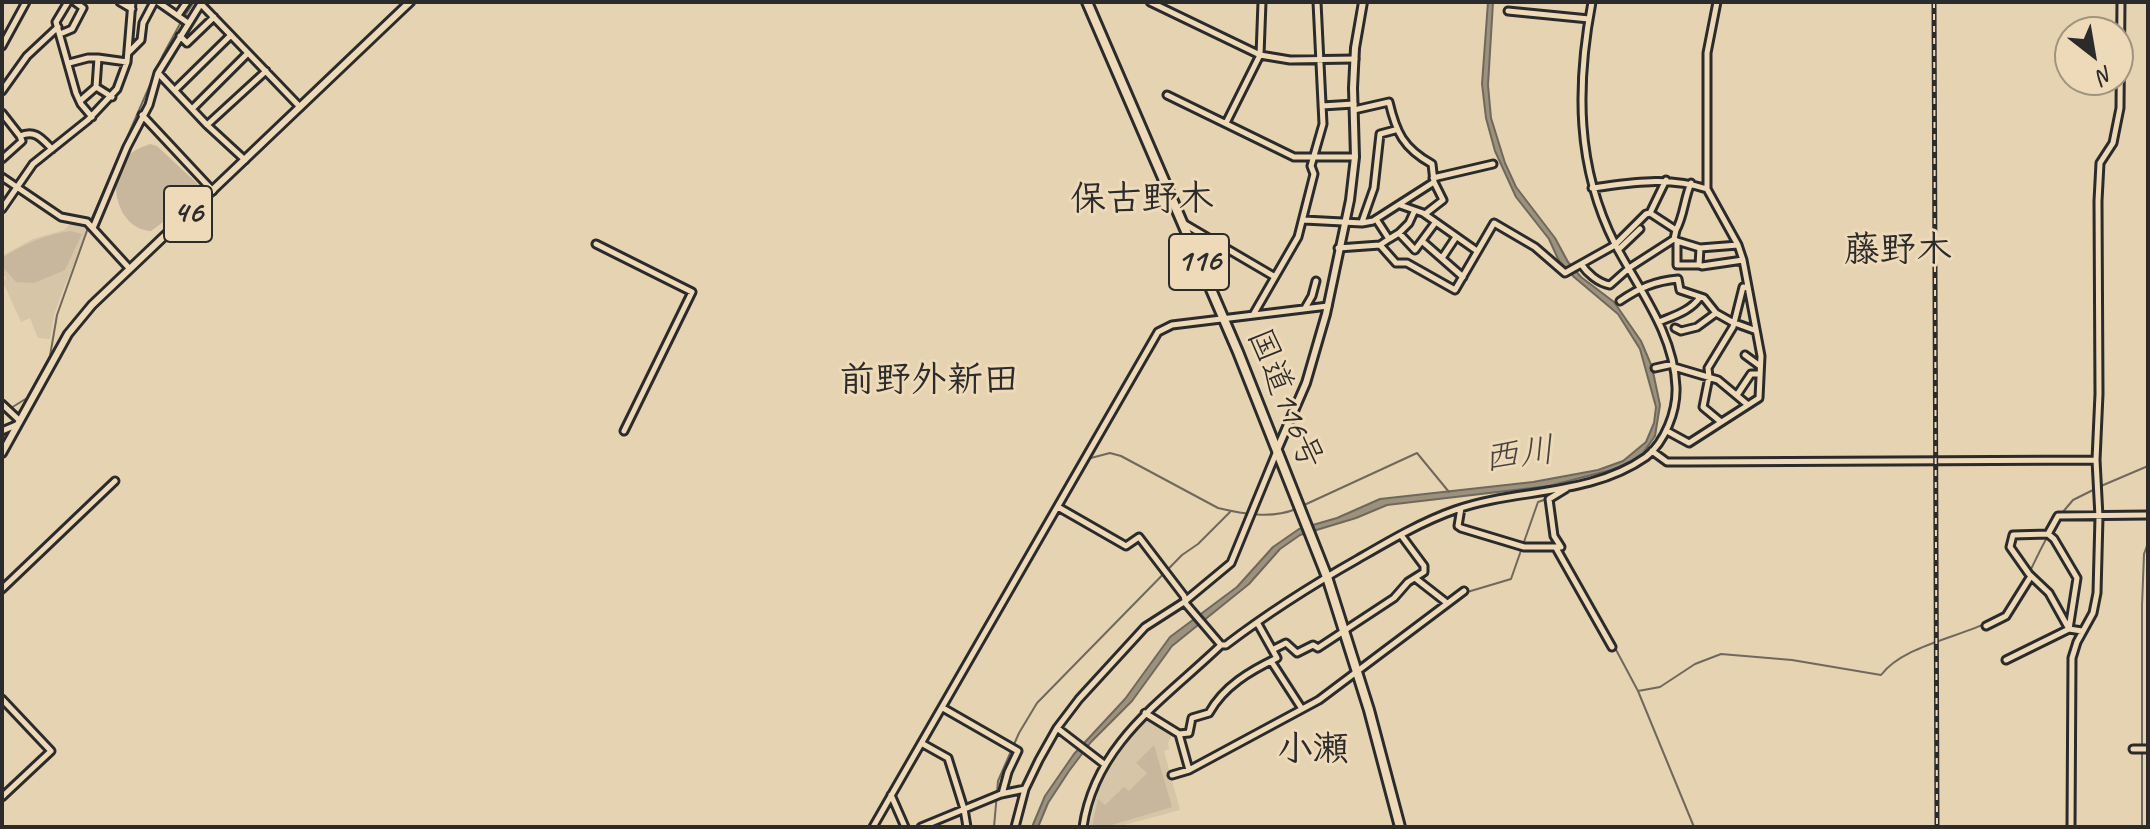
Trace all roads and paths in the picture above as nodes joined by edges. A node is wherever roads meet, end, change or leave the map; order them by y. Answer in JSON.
{"nodes":[{"id":1,"x":26,"y":2,"type":"edge"},
{"id":2,"x":68,"y":2,"type":"edge"},
{"id":3,"x":75,"y":2,"type":"edge"},
{"id":4,"x":120,"y":2,"type":"edge"},
{"id":5,"x":156,"y":2,"type":"edge"},
{"id":6,"x":187,"y":2,"type":"edge"},
{"id":7,"x":410,"y":2,"type":"edge"},
{"id":8,"x":1087,"y":2,"type":"edge"},
{"id":9,"x":1150,"y":2,"type":"edge"},
{"id":10,"x":1262,"y":2,"type":"edge"},
{"id":11,"x":1317,"y":2,"type":"edge"},
{"id":12,"x":1363,"y":2,"type":"edge"},
{"id":13,"x":1592,"y":2,"type":"edge"},
{"id":14,"x":1717,"y":2,"type":"edge"},
{"id":15,"x":2121,"y":2,"type":"edge"},
{"id":16,"x":201,"y":3,"type":"edge"},
{"id":17,"x":132,"y":5,"type":"edge"},
{"id":18,"x":1508,"y":11,"type":"dead end"},
{"id":19,"x":178,"y":15,"type":"junction"},
{"id":20,"x":214,"y":17,"type":"junction"},
{"id":21,"x":1589,"y":19,"type":"junction"},
{"id":22,"x":188,"y":23,"type":"junction"},
{"id":23,"x":59,"y":30,"type":"junction"},
{"id":24,"x":231,"y":35,"type":"junction"},
{"id":25,"x":180,"y":36,"type":"junction"},
{"id":26,"x":2,"y":46,"type":"edge"},
{"id":27,"x":129,"y":52,"type":"junction"},
{"id":28,"x":248,"y":53,"type":"junction"},
{"id":29,"x":1260,"y":55,"type":"junction"},
{"id":30,"x":98,"y":58,"type":"junction"},
{"id":31,"x":1318,"y":59,"type":"junction"},
{"id":32,"x":1355,"y":59,"type":"junction"},
{"id":33,"x":127,"y":62,"type":"junction"},
{"id":34,"x":69,"y":63,"type":"junction"},
{"id":35,"x":266,"y":71,"type":"junction"},
{"id":36,"x":158,"y":73,"type":"junction"},
{"id":37,"x":96,"y":87,"type":"junction"},
{"id":38,"x":175,"y":90,"type":"junction"},
{"id":39,"x":2,"y":91,"type":"edge"},
{"id":40,"x":1167,"y":95,"type":"dead end"},
{"id":41,"x":112,"y":97,"type":"junction"},
{"id":42,"x":80,"y":101,"type":"junction"},
{"id":43,"x":1322,"y":106,"type":"junction"},
{"id":44,"x":300,"y":107,"type":"junction"},
{"id":45,"x":1354,"y":107,"type":"junction"},
{"id":46,"x":192,"y":109,"type":"junction"},
{"id":47,"x":2,"y":113,"type":"edge"},
{"id":48,"x":142,"y":115,"type":"junction"},
{"id":49,"x":92,"y":117,"type":"junction"},
{"id":50,"x":1226,"y":123,"type":"junction"},
{"id":51,"x":207,"y":125,"type":"junction"},
{"id":52,"x":1395,"y":130,"type":"junction"},
{"id":53,"x":20,"y":136,"type":"junction"},
{"id":54,"x":52,"y":149,"type":"junction"},
{"id":55,"x":1355,"y":157,"type":"junction"},
{"id":56,"x":1313,"y":158,"type":"junction"},
{"id":57,"x":2,"y":159,"type":"edge"},
{"id":58,"x":245,"y":161,"type":"junction"},
{"id":59,"x":1493,"y":164,"type":"dead end"},
{"id":60,"x":2,"y":177,"type":"edge"},
{"id":61,"x":1433,"y":180,"type":"junction"},
{"id":62,"x":1666,"y":180,"type":"junction"},
{"id":63,"x":1691,"y":183,"type":"junction"},
{"id":64,"x":1592,"y":188,"type":"junction"},
{"id":65,"x":16,"y":189,"type":"junction"},
{"id":66,"x":1707,"y":189,"type":"junction"},
{"id":67,"x":213,"y":191,"type":"junction"},
{"id":68,"x":1399,"y":205,"type":"junction"},
{"id":69,"x":2,"y":209,"type":"edge"},
{"id":70,"x":1414,"y":212,"type":"junction"},
{"id":71,"x":1650,"y":213,"type":"junction"},
{"id":72,"x":1425,"y":214,"type":"junction"},
{"id":73,"x":1376,"y":219,"type":"junction"},
{"id":74,"x":1304,"y":220,"type":"junction"},
{"id":75,"x":1345,"y":221,"type":"junction"},
{"id":76,"x":1182,"y":223,"type":"junction"},
{"id":77,"x":1362,"y":223,"type":"junction"},
{"id":78,"x":1435,"y":223,"type":"junction"},
{"id":79,"x":93,"y":228,"type":"junction"},
{"id":80,"x":1640,"y":229,"type":"dead end"},
{"id":81,"x":1676,"y":230,"type":"junction"},
{"id":82,"x":1399,"y":233,"type":"junction"},
{"id":83,"x":1456,"y":237,"type":"junction"},
{"id":84,"x":1389,"y":239,"type":"junction"},
{"id":85,"x":1675,"y":240,"type":"junction"},
{"id":86,"x":1422,"y":241,"type":"junction"},
{"id":87,"x":596,"y":244,"type":"dead end"},
{"id":88,"x":1380,"y":245,"type":"junction"},
{"id":89,"x":1738,"y":245,"type":"junction"},
{"id":90,"x":1617,"y":247,"type":"junction"},
{"id":91,"x":1338,"y":248,"type":"junction"},
{"id":92,"x":1700,"y":248,"type":"junction"},
{"id":93,"x":1415,"y":250,"type":"junction"},
{"id":94,"x":1477,"y":251,"type":"junction"},
{"id":95,"x":1442,"y":258,"type":"junction"},
{"id":96,"x":1743,"y":260,"type":"junction"},
{"id":97,"x":1407,"y":263,"type":"junction"},
{"id":98,"x":1579,"y":265,"type":"junction"},
{"id":99,"x":1677,"y":265,"type":"junction"},
{"id":100,"x":1699,"y":265,"type":"junction"},
{"id":101,"x":129,"y":268,"type":"junction"},
{"id":102,"x":1629,"y":268,"type":"junction"},
{"id":103,"x":1275,"y":277,"type":"junction"},
{"id":104,"x":1463,"y":277,"type":"junction"},
{"id":105,"x":1678,"y":279,"type":"junction"},
{"id":106,"x":1316,"y":281,"type":"dead end"},
{"id":107,"x":1640,"y":288,"type":"junction"},
{"id":108,"x":1748,"y":288,"type":"junction"},
{"id":109,"x":1700,"y":297,"type":"junction"},
{"id":110,"x":1620,"y":301,"type":"dead end"},
{"id":111,"x":1328,"y":306,"type":"junction"},
{"id":112,"x":1304,"y":309,"type":"junction"},
{"id":113,"x":1716,"y":313,"type":"junction"},
{"id":114,"x":1253,"y":315,"type":"junction"},
{"id":115,"x":1223,"y":319,"type":"junction"},
{"id":116,"x":1659,"y":322,"type":"junction"},
{"id":117,"x":1732,"y":322,"type":"junction"},
{"id":118,"x":1675,"y":328,"type":"dead end"},
{"id":119,"x":1755,"y":330,"type":"junction"},
{"id":120,"x":1745,"y":355,"type":"dead end"},
{"id":121,"x":1674,"y":366,"type":"junction"},
{"id":122,"x":1655,"y":368,"type":"dead end"},
{"id":123,"x":1760,"y":370,"type":"junction"},
{"id":124,"x":1709,"y":377,"type":"junction"},
{"id":125,"x":1737,"y":395,"type":"junction"},
{"id":126,"x":2,"y":404,"type":"edge"},
{"id":127,"x":1748,"y":405,"type":"junction"},
{"id":128,"x":18,"y":422,"type":"junction"},
{"id":129,"x":1721,"y":422,"type":"junction"},
{"id":130,"x":2,"y":431,"type":"edge"},
{"id":131,"x":624,"y":431,"type":"dead end"},
{"id":132,"x":1667,"y":431,"type":"junction"},
{"id":133,"x":1277,"y":450,"type":"junction"},
{"id":134,"x":1652,"y":451,"type":"junction"},
{"id":135,"x":2,"y":453,"type":"edge"},
{"id":136,"x":2096,"y":460,"type":"junction"},
{"id":137,"x":115,"y":481,"type":"dead end"},
{"id":138,"x":1568,"y":487,"type":"junction"},
{"id":139,"x":1058,"y":507,"type":"junction"},
{"id":140,"x":1461,"y":508,"type":"junction"},
{"id":141,"x":2148,"y":515,"type":"edge"},
{"id":142,"x":2099,"y":517,"type":"junction"},
{"id":143,"x":2048,"y":534,"type":"junction"},
{"id":144,"x":1401,"y":535,"type":"junction"},
{"id":145,"x":1556,"y":548,"type":"junction"},
{"id":146,"x":2031,"y":576,"type":"junction"},
{"id":147,"x":1327,"y":577,"type":"junction"},
{"id":148,"x":1415,"y":578,"type":"junction"},
{"id":149,"x":2,"y":589,"type":"edge"},
{"id":150,"x":1464,"y":591,"type":"dead end"},
{"id":151,"x":1184,"y":602,"type":"junction"},
{"id":152,"x":1447,"y":603,"type":"junction"},
{"id":153,"x":1258,"y":624,"type":"junction"},
{"id":154,"x":1986,"y":626,"type":"dead end"},
{"id":155,"x":2069,"y":629,"type":"junction"},
{"id":156,"x":1344,"y":630,"type":"junction"},
{"id":157,"x":2083,"y":631,"type":"junction"},
{"id":158,"x":1221,"y":645,"type":"junction"},
{"id":159,"x":1612,"y":647,"type":"dead end"},
{"id":160,"x":1274,"y":649,"type":"junction"},
{"id":161,"x":2006,"y":660,"type":"dead end"},
{"id":162,"x":1271,"y":661,"type":"junction"},
{"id":163,"x":1357,"y":671,"type":"junction"},
{"id":164,"x":2,"y":699,"type":"edge"},
{"id":165,"x":943,"y":708,"type":"junction"},
{"id":166,"x":1302,"y":709,"type":"junction"},
{"id":167,"x":1145,"y":713,"type":"junction"},
{"id":168,"x":1057,"y":728,"type":"junction"},
{"id":169,"x":1179,"y":734,"type":"junction"},
{"id":170,"x":923,"y":744,"type":"junction"},
{"id":171,"x":2133,"y":749,"type":"dead end"},
{"id":172,"x":2148,"y":749,"type":"edge"},
{"id":173,"x":1104,"y":764,"type":"junction"},
{"id":174,"x":1189,"y":770,"type":"junction"},
{"id":175,"x":1172,"y":775,"type":"dead end"},
{"id":176,"x":1025,"y":789,"type":"junction"},
{"id":177,"x":1002,"y":794,"type":"junction"},
{"id":178,"x":891,"y":795,"type":"junction"},
{"id":179,"x":2,"y":797,"type":"edge"},
{"id":180,"x":964,"y":809,"type":"junction"},
{"id":181,"x":873,"y":827,"type":"edge"},
{"id":182,"x":905,"y":827,"type":"edge"},
{"id":183,"x":921,"y":827,"type":"edge"},
{"id":184,"x":967,"y":827,"type":"edge"},
{"id":185,"x":1015,"y":827,"type":"edge"},
{"id":186,"x":1083,"y":827,"type":"edge"},
{"id":187,"x":1400,"y":827,"type":"edge"},
{"id":188,"x":2071,"y":827,"type":"edge"}],
"edges":[{"from":1,"to":26,"type":"street"},
{"from":2,"to":23,"type":"street"},
{"from":3,"to":23,"type":"street"},
{"from":4,"to":17,"type":"street"},
{"from":5,"to":19,"type":"street"},
{"from":5,"to":27,"type":"street"},
{"from":6,"to":19,"type":"street"},
{"from":7,"to":44,"type":"main road","number":"46"},
{"from":8,"to":76,"type":"highway","name":"国道116号","number":"116"},
{"from":9,"to":29,"type":"street"},
{"from":10,"to":29,"type":"street"},
{"from":11,"to":31,"type":"street"},
{"from":12,"to":32,"type":"main road"},
{"from":13,"to":21,"type":"street"},
{"from":14,"to":66,"type":"street"},
{"from":15,"to":136,"type":"street"},
{"from":16,"to":20,"type":"street"},
{"from":16,"to":22,"type":"street"},
{"from":17,"to":27,"type":"street"},
{"from":18,"to":21,"type":"street"},
{"from":19,"to":22,"type":"street"},
{"from":20,"to":24,"type":"street"},
{"from":20,"to":25,"type":"street"},
{"from":21,"to":64,"type":"street"},
{"from":22,"to":25,"type":"street"},
{"from":23,"to":34,"type":"street"},
{"from":23,"to":39,"type":"street"},
{"from":24,"to":28,"type":"street"},
{"from":24,"to":38,"type":"street"},
{"from":25,"to":36,"type":"street"},
{"from":27,"to":33,"type":"street"},
{"from":28,"to":35,"type":"street"},
{"from":28,"to":46,"type":"street"},
{"from":29,"to":31,"type":"street"},
{"from":29,"to":50,"type":"street"},
{"from":30,"to":33,"type":"street"},
{"from":30,"to":34,"type":"street"},
{"from":30,"to":37,"type":"street"},
{"from":31,"to":32,"type":"street"},
{"from":31,"to":43,"type":"street"},
{"from":32,"to":45,"type":"main road"},
{"from":33,"to":41,"type":"street"},
{"from":34,"to":42,"type":"street"},
{"from":35,"to":44,"type":"street"},
{"from":35,"to":51,"type":"street"},
{"from":36,"to":38,"type":"street"},
{"from":36,"to":48,"type":"street"},
{"from":37,"to":41,"type":"street"},
{"from":37,"to":42,"type":"street"},
{"from":38,"to":46,"type":"street"},
{"from":40,"to":50,"type":"street"},
{"from":41,"to":49,"type":"street"},
{"from":42,"to":49,"type":"street"},
{"from":43,"to":45,"type":"street"},
{"from":43,"to":56,"type":"street"},
{"from":44,"to":58,"type":"main road","number":"46"},
{"from":45,"to":52,"type":"street"},
{"from":45,"to":55,"type":"main road"},
{"from":46,"to":51,"type":"street"},
{"from":47,"to":53,"type":"street"},
{"from":48,"to":67,"type":"street"},
{"from":48,"to":79,"type":"street"},
{"from":49,"to":54,"type":"street"},
{"from":50,"to":56,"type":"street"},
{"from":51,"to":58,"type":"street"},
{"from":52,"to":61,"type":"street"},
{"from":52,"to":77,"type":"street"},
{"from":53,"to":54,"type":"street"},
{"from":53,"to":57,"type":"street"},
{"from":54,"to":65,"type":"street"},
{"from":55,"to":56,"type":"street"},
{"from":55,"to":75,"type":"main road"},
{"from":56,"to":74,"type":"street"},
{"from":58,"to":67,"type":"main road","number":"46"},
{"from":59,"to":61,"type":"street"},
{"from":60,"to":65,"type":"street"},
{"from":61,"to":68,"type":"street"},
{"from":61,"to":72,"type":"street"},
{"from":62,"to":63,"type":"street"},
{"from":62,"to":64,"type":"street"},
{"from":62,"to":71,"type":"street"},
{"from":63,"to":66,"type":"street"},
{"from":63,"to":81,"type":"street"},
{"from":64,"to":90,"type":"street"},
{"from":65,"to":69,"type":"street"},
{"from":65,"to":79,"type":"street"},
{"from":66,"to":89,"type":"street"},
{"from":67,"to":101,"type":"main road","number":"46"},
{"from":68,"to":70,"type":"street"},
{"from":68,"to":73,"type":"street"},
{"from":70,"to":72,"type":"street"},
{"from":70,"to":82,"type":"street"},
{"from":71,"to":81,"type":"street"},
{"from":71,"to":90,"type":"street"},
{"from":72,"to":78,"type":"street"},
{"from":73,"to":77,"type":"street"},
{"from":73,"to":84,"type":"street"},
{"from":74,"to":75,"type":"street"},
{"from":74,"to":103,"type":"street"},
{"from":75,"to":77,"type":"street"},
{"from":75,"to":91,"type":"main road"},
{"from":76,"to":103,"type":"street"},
{"from":76,"to":115,"type":"highway","name":"国道116号","number":"116"},
{"from":78,"to":83,"type":"street"},
{"from":78,"to":86,"type":"street"},
{"from":79,"to":101,"type":"street"},
{"from":80,"to":90,"type":"street"},
{"from":81,"to":85,"type":"street"},
{"from":82,"to":84,"type":"street"},
{"from":82,"to":93,"type":"street"},
{"from":83,"to":94,"type":"street"},
{"from":83,"to":95,"type":"street"},
{"from":84,"to":88,"type":"street"},
{"from":85,"to":92,"type":"street"},
{"from":85,"to":99,"type":"street"},
{"from":85,"to":102,"type":"street"},
{"from":86,"to":93,"type":"street"},
{"from":86,"to":95,"type":"street"},
{"from":87,"to":131,"type":"street"},
{"from":88,"to":91,"type":"street"},
{"from":88,"to":97,"type":"street"},
{"from":89,"to":92,"type":"street"},
{"from":89,"to":96,"type":"street"},
{"from":90,"to":98,"type":"street"},
{"from":90,"to":102,"type":"street"},
{"from":91,"to":111,"type":"main road"},
{"from":92,"to":100,"type":"street"},
{"from":93,"to":97,"type":"street"},
{"from":94,"to":98,"type":"street"},
{"from":94,"to":104,"type":"street"},
{"from":95,"to":104,"type":"street"},
{"from":96,"to":100,"type":"street"},
{"from":96,"to":108,"type":"street"},
{"from":97,"to":104,"type":"street"},
{"from":98,"to":102,"type":"street"},
{"from":99,"to":100,"type":"street"},
{"from":99,"to":105,"type":"street"},
{"from":101,"to":128,"type":"main road","number":"46"},
{"from":102,"to":107,"type":"street"},
{"from":103,"to":114,"type":"street"},
{"from":105,"to":107,"type":"street"},
{"from":105,"to":109,"type":"street"},
{"from":106,"to":112,"type":"street"},
{"from":107,"to":110,"type":"street"},
{"from":107,"to":116,"type":"street"},
{"from":108,"to":117,"type":"street"},
{"from":108,"to":119,"type":"street"},
{"from":109,"to":113,"type":"street"},
{"from":109,"to":116,"type":"street"},
{"from":111,"to":112,"type":"street"},
{"from":111,"to":133,"type":"main road"},
{"from":112,"to":114,"type":"street"},
{"from":113,"to":117,"type":"street"},
{"from":113,"to":118,"type":"street"},
{"from":114,"to":115,"type":"street"},
{"from":115,"to":133,"type":"highway","name":"国道116号","number":"116"},
{"from":115,"to":139,"type":"street"},
{"from":116,"to":121,"type":"street"},
{"from":117,"to":119,"type":"street"},
{"from":117,"to":124,"type":"street"},
{"from":119,"to":123,"type":"street"},
{"from":120,"to":123,"type":"street"},
{"from":121,"to":122,"type":"street"},
{"from":121,"to":124,"type":"street"},
{"from":121,"to":132,"type":"street"},
{"from":123,"to":125,"type":"street"},
{"from":123,"to":127,"type":"street"},
{"from":124,"to":125,"type":"street"},
{"from":124,"to":129,"type":"street"},
{"from":125,"to":127,"type":"street"},
{"from":126,"to":128,"type":"street"},
{"from":127,"to":129,"type":"street"},
{"from":128,"to":130,"type":"street"},
{"from":128,"to":135,"type":"main road","number":"46"},
{"from":129,"to":132,"type":"street"},
{"from":132,"to":134,"type":"street"},
{"from":133,"to":147,"type":"highway","name":"国道116号","number":"116"},
{"from":133,"to":151,"type":"street"},
{"from":134,"to":136,"type":"street"},
{"from":134,"to":138,"type":"street"},
{"from":136,"to":142,"type":"street"},
{"from":137,"to":149,"type":"street"},
{"from":138,"to":140,"type":"street"},
{"from":138,"to":145,"type":"street"},
{"from":139,"to":151,"type":"street"},
{"from":139,"to":165,"type":"street"},
{"from":140,"to":144,"type":"street"},
{"from":140,"to":145,"type":"street"},
{"from":141,"to":142,"type":"street"},
{"from":142,"to":143,"type":"street"},
{"from":142,"to":157,"type":"street"},
{"from":143,"to":146,"type":"street"},
{"from":143,"to":155,"type":"street"},
{"from":144,"to":147,"type":"street"},
{"from":144,"to":148,"type":"street"},
{"from":145,"to":159,"type":"street"},
{"from":146,"to":154,"type":"street"},
{"from":146,"to":155,"type":"street"},
{"from":147,"to":153,"type":"street"},
{"from":147,"to":156,"type":"highway","name":"国道116号","number":"116"},
{"from":148,"to":152,"type":"street"},
{"from":148,"to":156,"type":"street"},
{"from":150,"to":152,"type":"street"},
{"from":151,"to":158,"type":"street"},
{"from":151,"to":168,"type":"street"},
{"from":152,"to":163,"type":"street"},
{"from":153,"to":158,"type":"street"},
{"from":153,"to":160,"type":"street"},
{"from":155,"to":157,"type":"street"},
{"from":155,"to":161,"type":"street"},
{"from":156,"to":160,"type":"street"},
{"from":156,"to":163,"type":"highway","name":"国道116号","number":"116"},
{"from":157,"to":188,"type":"street"},
{"from":158,"to":167,"type":"street"},
{"from":160,"to":162,"type":"street"},
{"from":162,"to":166,"type":"street"},
{"from":162,"to":169,"type":"street"},
{"from":163,"to":166,"type":"street"},
{"from":163,"to":187,"type":"highway","name":"国道116号","number":"116"},
{"from":164,"to":179,"type":"street"},
{"from":165,"to":170,"type":"street"},
{"from":165,"to":177,"type":"street"},
{"from":166,"to":174,"type":"street"},
{"from":167,"to":169,"type":"street"},
{"from":167,"to":173,"type":"street"},
{"from":168,"to":173,"type":"street"},
{"from":168,"to":176,"type":"street"},
{"from":169,"to":174,"type":"street"},
{"from":170,"to":178,"type":"street"},
{"from":170,"to":180,"type":"street"},
{"from":171,"to":172,"type":"street"},
{"from":173,"to":186,"type":"street"},
{"from":174,"to":175,"type":"street"},
{"from":176,"to":177,"type":"street"},
{"from":176,"to":185,"type":"street"},
{"from":177,"to":180,"type":"street"},
{"from":178,"to":181,"type":"street"},
{"from":178,"to":182,"type":"street"},
{"from":180,"to":183,"type":"street"},
{"from":180,"to":184,"type":"street"}]}
